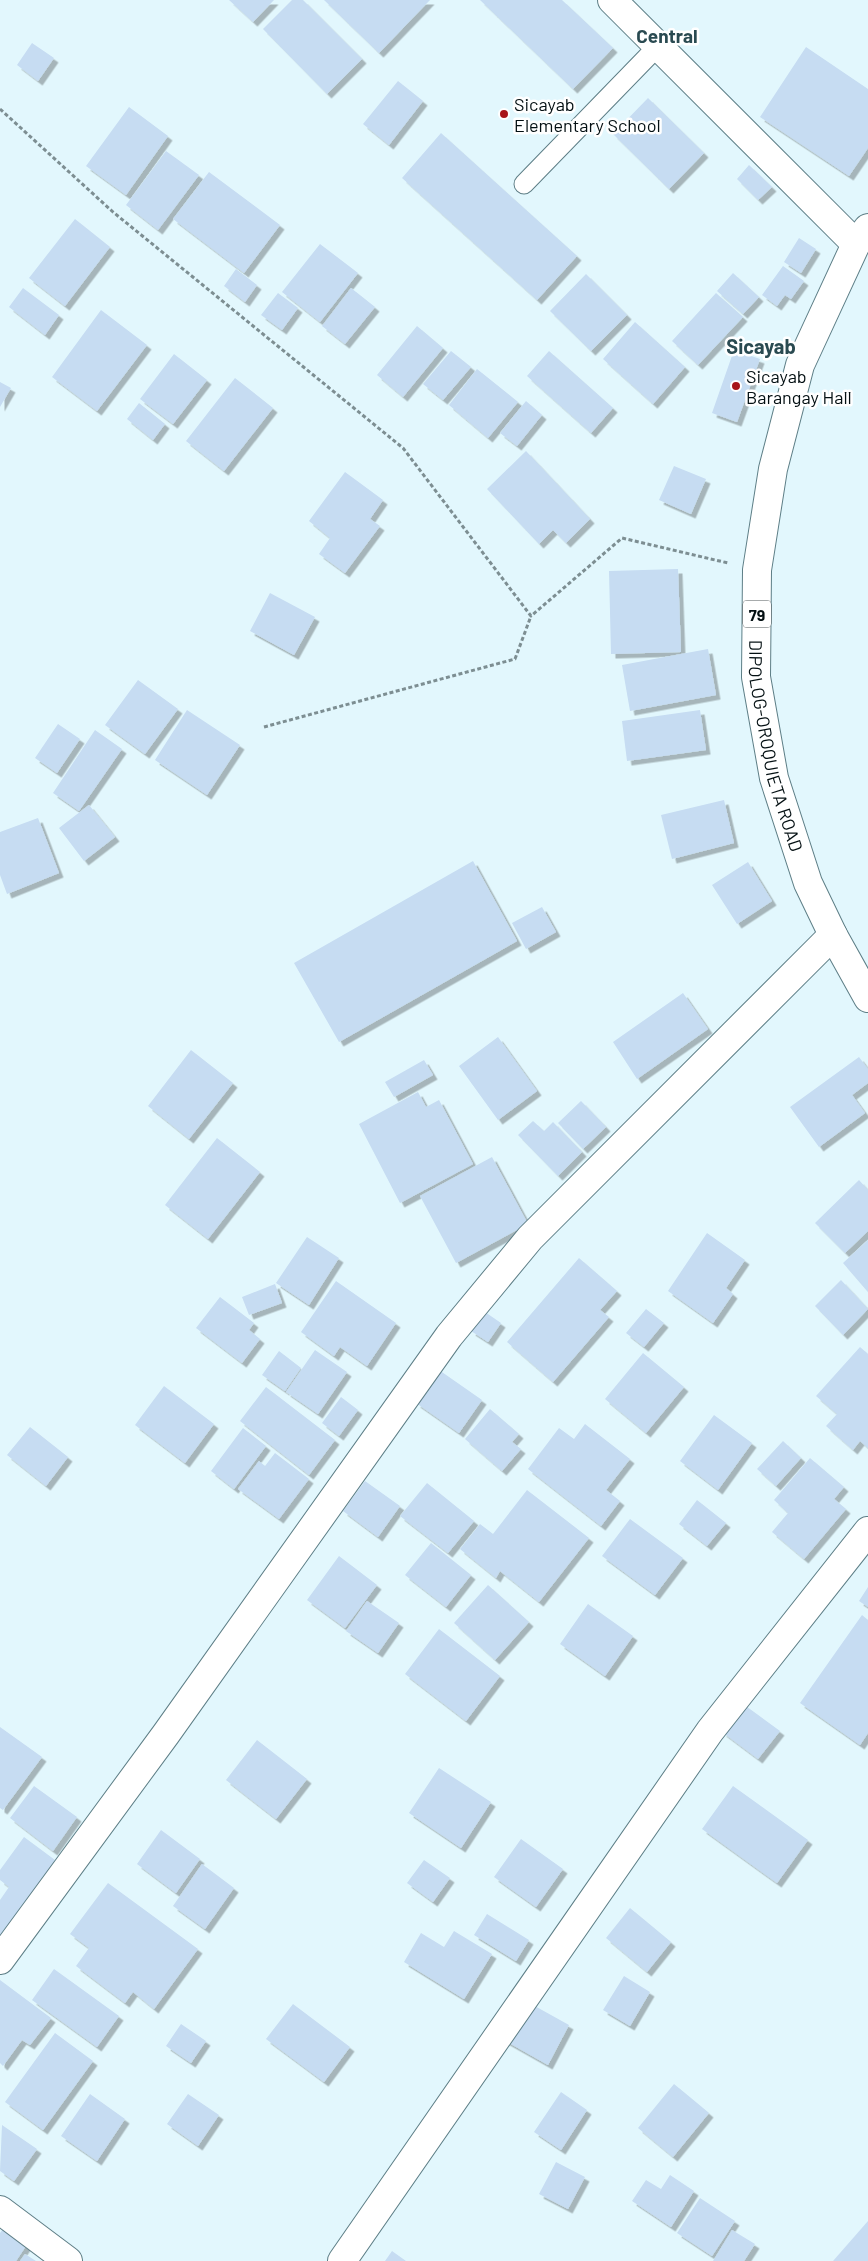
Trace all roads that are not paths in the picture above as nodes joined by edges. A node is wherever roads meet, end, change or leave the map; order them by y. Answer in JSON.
{"nodes":[{"id":1,"x":612,"y":0,"type":"edge"},
{"id":2,"x":657,"y":46,"type":"junction"},
{"id":3,"x":524,"y":184,"type":"dead end"},
{"id":4,"x":862,"y":236,"type":"edge"},
{"id":5,"x":833,"y":935,"type":"junction"},
{"id":6,"x":868,"y":998,"type":"edge"},
{"id":7,"x":868,"y":1531,"type":"edge"},
{"id":8,"x":0,"y":1960,"type":"edge"},
{"id":9,"x":0,"y":2210,"type":"edge"},
{"id":10,"x":68,"y":2261,"type":"edge"},
{"id":11,"x":342,"y":2261,"type":"edge"}],
"edges":[{"from":1,"to":2,"type":"main road"},
{"from":2,"to":3,"type":"lane"},
{"from":2,"to":4,"type":"main road"},
{"from":4,"to":5,"type":"main road","name":"DIPOLOG-OROQUIETA ROAD","number":"79"},
{"from":5,"to":6,"type":"main road","name":"DIPOLOG-OROQUIETA ROAD","number":"79"},
{"from":5,"to":8,"type":"main road"},
{"from":7,"to":11,"type":"main road"},
{"from":9,"to":10,"type":"main road"}]}
